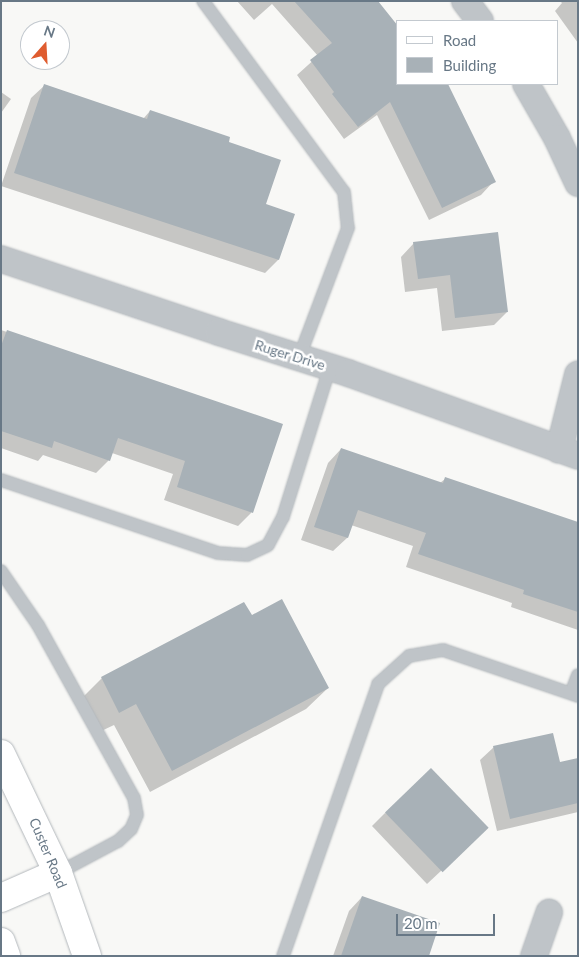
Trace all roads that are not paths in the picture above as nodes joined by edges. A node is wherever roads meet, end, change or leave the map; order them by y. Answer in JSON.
{"nodes":[{"id":1,"x":203,"y":1,"type":"edge"},
{"id":2,"x":465,"y":1,"type":"edge"},
{"id":3,"x":479,"y":20,"type":"edge"},
{"id":4,"x":527,"y":85,"type":"edge"},
{"id":5,"x":578,"y":183,"type":"edge"},
{"id":6,"x":1,"y":259,"type":"edge"},
{"id":7,"x":299,"y":358,"type":"junction"},
{"id":8,"x":330,"y":367,"type":"junction"},
{"id":9,"x":578,"y":374,"type":"edge"},
{"id":10,"x":568,"y":453,"type":"edge"},
{"id":11,"x":1,"y":480,"type":"edge"},
{"id":12,"x":1,"y":571,"type":"edge"},
{"id":13,"x":578,"y":675,"type":"edge"},
{"id":14,"x":575,"y":694,"type":"edge"},
{"id":15,"x":1,"y":754,"type":"edge"},
{"id":16,"x":58,"y":873,"type":"junction"},
{"id":17,"x":1,"y":898,"type":"edge"},
{"id":18,"x":549,"y":913,"type":"dead end"},
{"id":19,"x":1,"y":942,"type":"edge"},
{"id":20,"x":6,"y":956,"type":"edge"},
{"id":21,"x":87,"y":956,"type":"edge"},
{"id":22,"x":283,"y":956,"type":"edge"},
{"id":23,"x":534,"y":956,"type":"edge"}],
"edges":[{"from":1,"to":7,"type":"lane"},
{"from":2,"to":3,"type":"street"},
{"from":4,"to":5,"type":"street"},
{"from":6,"to":7,"type":"street","name":"Ruger Drive"},
{"from":7,"to":8,"type":"street","name":"Ruger Drive"},
{"from":8,"to":10,"type":"street","name":"Ruger Drive"},
{"from":8,"to":11,"type":"lane"},
{"from":9,"to":10,"type":"street"},
{"from":12,"to":16,"type":"lane"},
{"from":13,"to":14,"type":"lane"},
{"from":14,"to":22,"type":"lane"},
{"from":15,"to":16,"type":"main road","name":"Custer Road"},
{"from":16,"to":17,"type":"main road"},
{"from":16,"to":21,"type":"main road","name":"Custer Road"},
{"from":18,"to":23,"type":"street"},
{"from":19,"to":20,"type":"main road"}]}
